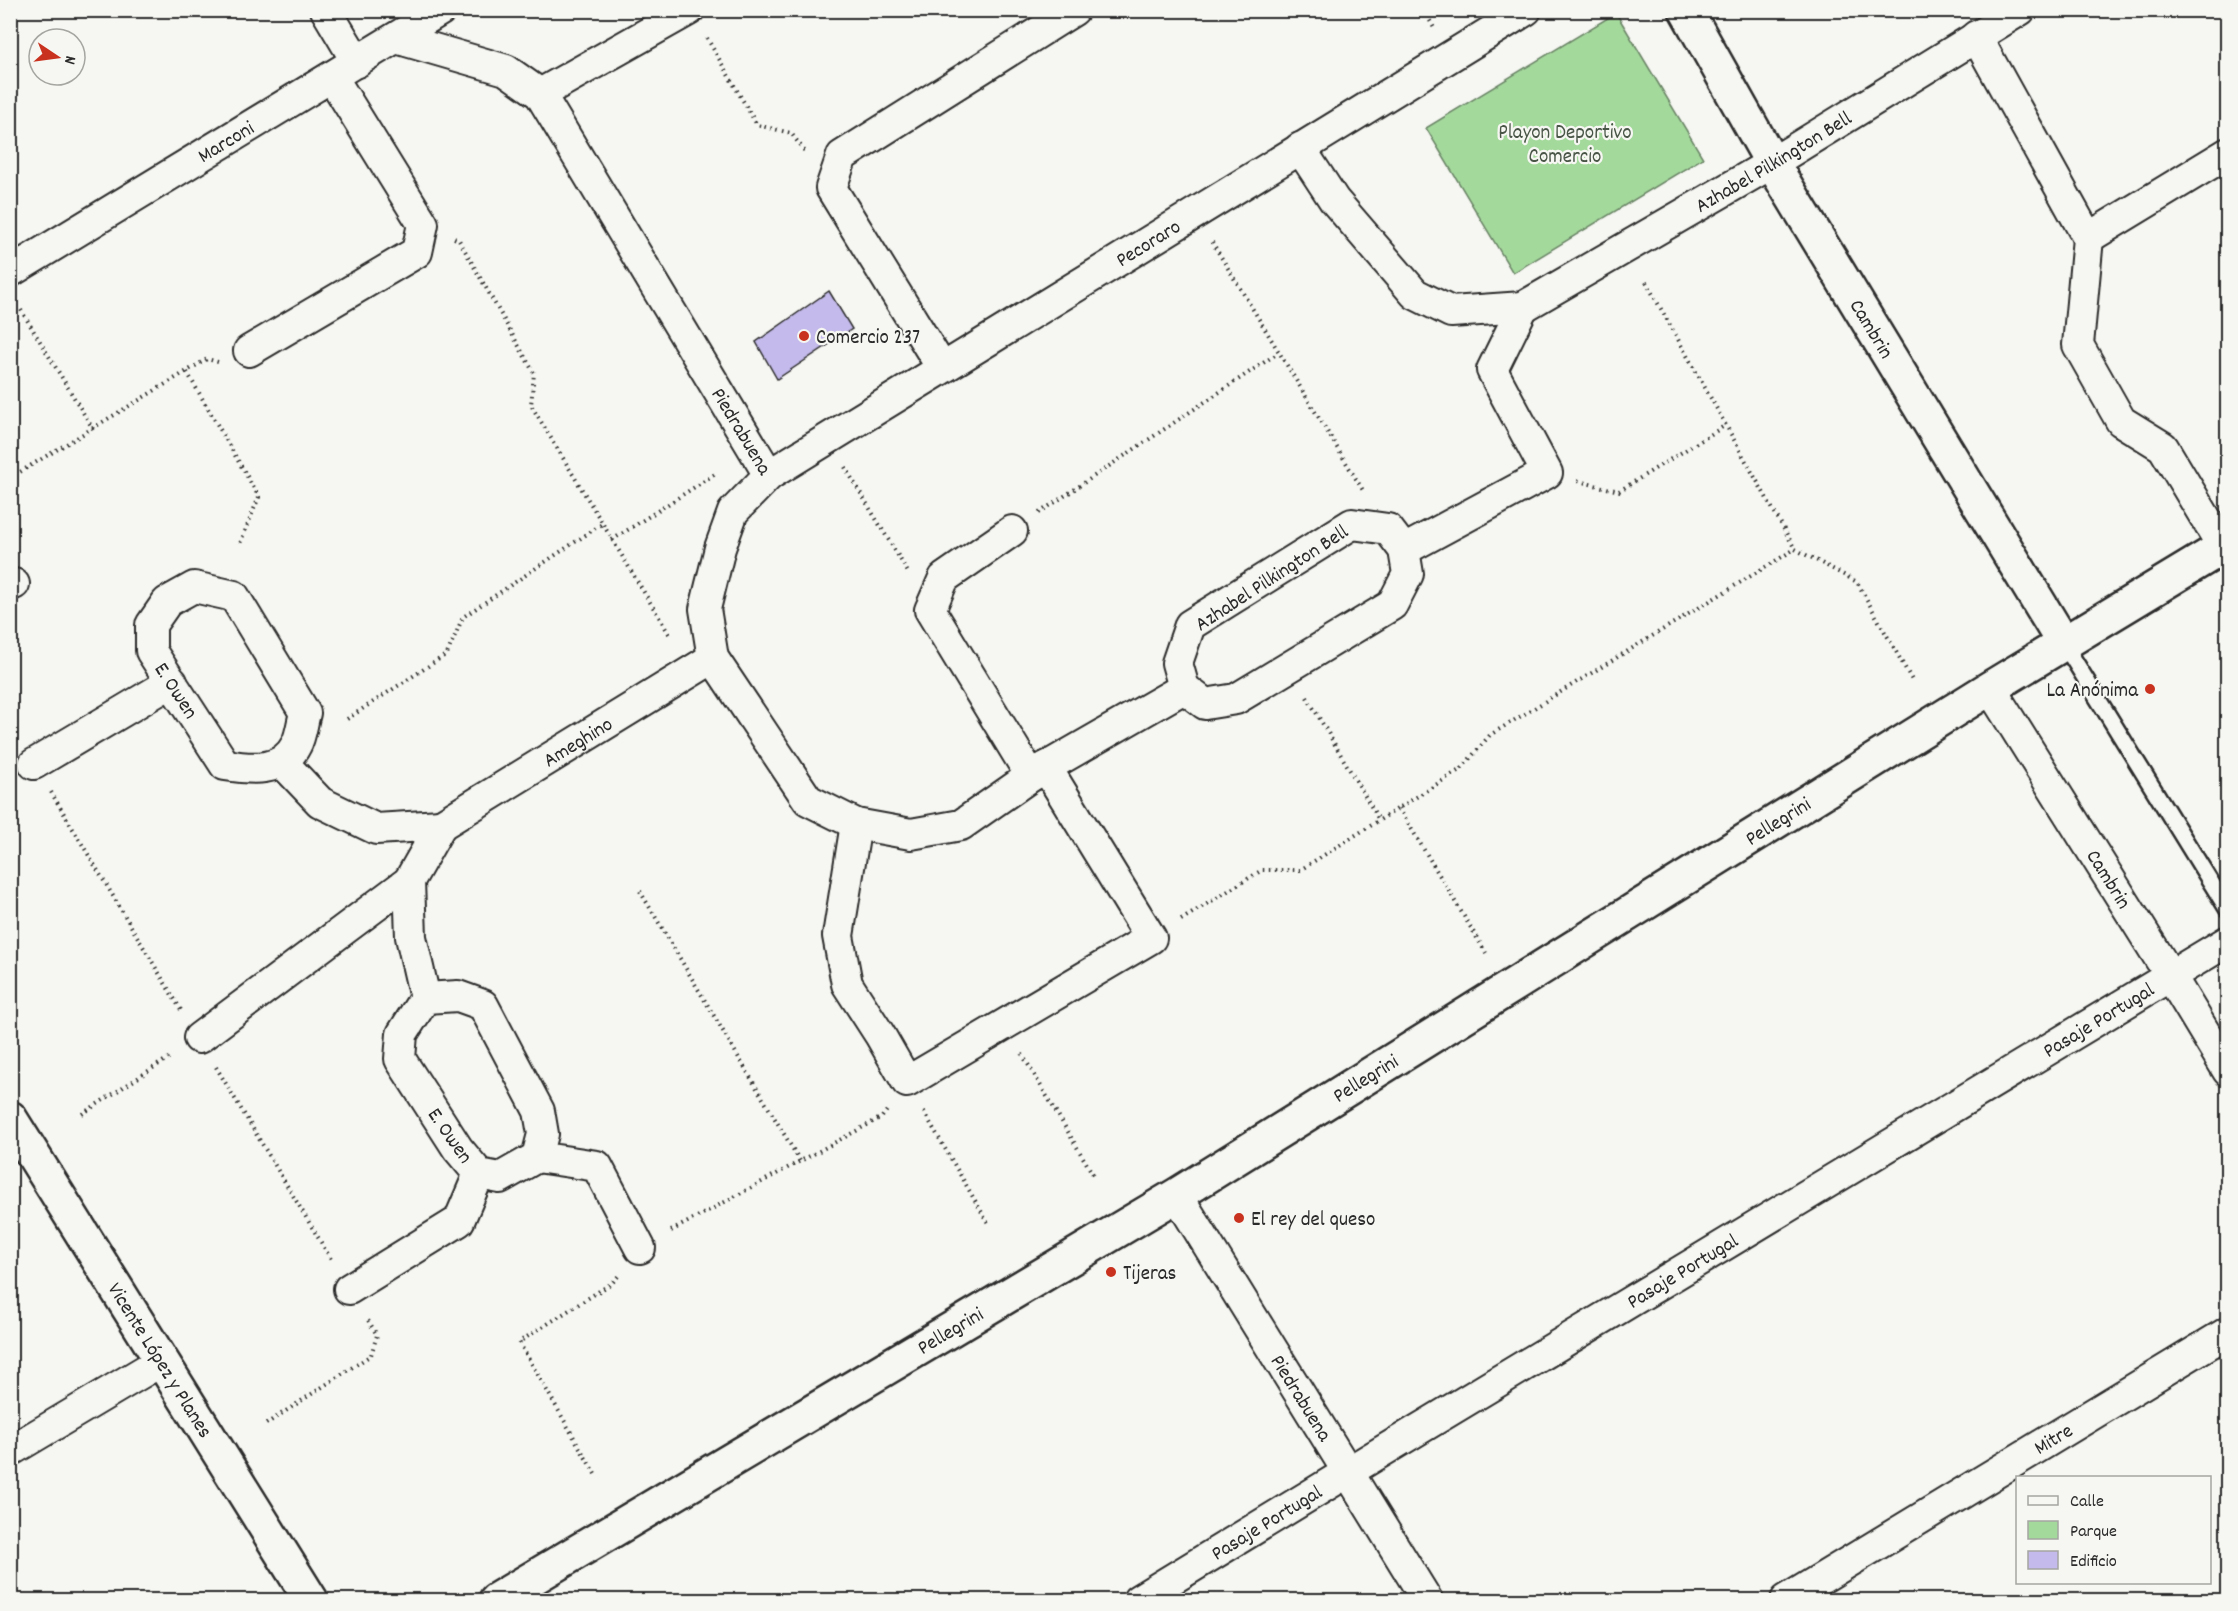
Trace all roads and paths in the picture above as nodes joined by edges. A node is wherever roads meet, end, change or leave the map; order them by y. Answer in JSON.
{"nodes":[{"id":1,"x":326,"y":10,"type":"edge"},
{"id":2,"x":441,"y":10,"type":"edge"},
{"id":3,"x":1074,"y":10,"type":"edge"},
{"id":4,"x":1526,"y":10,"type":"edge"},
{"id":5,"x":1686,"y":10,"type":"edge"},
{"id":6,"x":2020,"y":10,"type":"edge"},
{"id":7,"x":696,"y":20,"type":"edge"},
{"id":8,"x":1976,"y":36,"type":"junction"},
{"id":9,"x":396,"y":38,"type":"junction"},
{"id":10,"x":344,"y":70,"type":"junction"},
{"id":11,"x":540,"y":94,"type":"junction"},
{"id":12,"x":1300,"y":148,"type":"junction"},
{"id":13,"x":2228,"y":153,"type":"edge"},
{"id":14,"x":1772,"y":162,"type":"junction"},
{"id":15,"x":831,"y":188,"type":"junction"},
{"id":16,"x":1194,"y":213,"type":"junction"},
{"id":17,"x":423,"y":224,"type":"junction"},
{"id":18,"x":2088,"y":238,"type":"junction"},
{"id":19,"x":10,"y":272,"type":"edge"},
{"id":20,"x":1646,"y":282,"type":"dead end"},
{"id":21,"x":1522,"y":307,"type":"junction"},
{"id":22,"x":21,"y":310,"type":"dead end"},
{"id":23,"x":249,"y":351,"type":"joint"},
{"id":24,"x":1278,"y":353,"type":"junction"},
{"id":25,"x":942,"y":368,"type":"junction"},
{"id":26,"x":187,"y":372,"type":"junction"},
{"id":27,"x":1726,"y":425,"type":"junction"},
{"id":28,"x":93,"y":429,"type":"junction"},
{"id":29,"x":828,"y":438,"type":"junction"},
{"id":30,"x":1547,"y":473,"type":"junction"},
{"id":31,"x":715,"y":474,"type":"dead end"},
{"id":32,"x":769,"y":475,"type":"junction"},
{"id":33,"x":10,"y":478,"type":"edge"},
{"id":34,"x":602,"y":524,"type":"junction"},
{"id":35,"x":1012,"y":531,"type":"joint"},
{"id":36,"x":612,"y":540,"type":"junction"},
{"id":37,"x":1396,"y":540,"type":"junction"},
{"id":38,"x":2225,"y":545,"type":"edge"},
{"id":39,"x":239,"y":546,"type":"dead end"},
{"id":40,"x":1795,"y":549,"type":"junction"},
{"id":41,"x":930,"y":610,"type":"junction"},
{"id":42,"x":671,"y":637,"type":"dead end"},
{"id":43,"x":2064,"y":644,"type":"junction"},
{"id":44,"x":713,"y":658,"type":"junction"},
{"id":45,"x":1290,"y":666,"type":"junction"},
{"id":46,"x":172,"y":682,"type":"junction"},
{"id":47,"x":1913,"y":682,"type":"dead end"},
{"id":48,"x":1184,"y":688,"type":"junction"},
{"id":49,"x":1990,"y":688,"type":"junction"},
{"id":50,"x":347,"y":719,"type":"dead end"},
{"id":51,"x":282,"y":762,"type":"junction"},
{"id":52,"x":34,"y":764,"type":"joint"},
{"id":53,"x":1039,"y":771,"type":"junction"},
{"id":54,"x":1399,"y":808,"type":"junction"},
{"id":55,"x":1379,"y":820,"type":"junction"},
{"id":56,"x":856,"y":824,"type":"junction"},
{"id":57,"x":441,"y":825,"type":"junction"},
{"id":58,"x":409,"y":880,"type":"junction"},
{"id":59,"x":640,"y":891,"type":"dead end"},
{"id":60,"x":2228,"y":910,"type":"edge"},
{"id":61,"x":1151,"y":938,"type":"junction"},
{"id":62,"x":2228,"y":940,"type":"edge"},
{"id":63,"x":1486,"y":953,"type":"dead end"},
{"id":64,"x":2170,"y":975,"type":"junction"},
{"id":65,"x":425,"y":998,"type":"junction"},
{"id":66,"x":1004,"y":1024,"type":"junction"},
{"id":67,"x":198,"y":1038,"type":"junction"},
{"id":68,"x":2228,"y":1071,"type":"edge"},
{"id":69,"x":907,"y":1082,"type":"junction"},
{"id":70,"x":82,"y":1114,"type":"dead end"},
{"id":71,"x":10,"y":1118,"type":"edge"},
{"id":72,"x":537,"y":1157,"type":"junction"},
{"id":73,"x":801,"y":1161,"type":"junction"},
{"id":74,"x":479,"y":1174,"type":"junction"},
{"id":75,"x":1094,"y":1176,"type":"dead end"},
{"id":76,"x":1177,"y":1196,"type":"junction"},
{"id":77,"x":988,"y":1223,"type":"dead end"},
{"id":78,"x":640,"y":1248,"type":"junction"},
{"id":79,"x":349,"y":1289,"type":"junction"},
{"id":80,"x":2228,"y":1332,"type":"edge"},
{"id":81,"x":161,"y":1361,"type":"junction"},
{"id":82,"x":266,"y":1424,"type":"dead end"},
{"id":83,"x":10,"y":1451,"type":"edge"},
{"id":84,"x":1348,"y":1472,"type":"junction"},
{"id":85,"x":595,"y":1474,"type":"dead end"},
{"id":86,"x":311,"y":1600,"type":"edge"},
{"id":87,"x":496,"y":1600,"type":"edge"},
{"id":88,"x":1138,"y":1600,"type":"edge"},
{"id":89,"x":1427,"y":1600,"type":"edge"},
{"id":90,"x":1786,"y":1600,"type":"edge"}],
"edges":[{"from":1,"to":10,"type":"street"},
{"from":2,"to":9,"type":"street","name":"Marconi"},
{"from":3,"to":15,"type":"street"},
{"from":4,"to":12,"type":"street","name":"Pecoraro"},
{"from":5,"to":14,"type":"street","name":"Cambrin"},
{"from":6,"to":8,"type":"street","name":"Azhabel Pilkington Bell"},
{"from":7,"to":11,"type":"street"},
{"from":7,"to":15,"type":"path"},
{"from":8,"to":14,"type":"street","name":"Azhabel Pilkington Bell"},
{"from":8,"to":18,"type":"street"},
{"from":9,"to":10,"type":"street","name":"Marconi"},
{"from":9,"to":11,"type":"street","name":"Piedrabuena"},
{"from":10,"to":17,"type":"street"},
{"from":10,"to":19,"type":"street","name":"Marconi"},
{"from":11,"to":32,"type":"street","name":"Piedrabuena"},
{"from":12,"to":16,"type":"street","name":"Pecoraro"},
{"from":12,"to":21,"type":"street","name":"Azhabel Pilkington Bell"},
{"from":13,"to":18,"type":"street"},
{"from":14,"to":21,"type":"street","name":"Azhabel Pilkington Bell"},
{"from":14,"to":43,"type":"street","name":"Cambrin"},
{"from":15,"to":25,"type":"street"},
{"from":16,"to":24,"type":"path"},
{"from":16,"to":25,"type":"street","name":"Pecoraro"},
{"from":17,"to":23,"type":"street"},
{"from":17,"to":34,"type":"path"},
{"from":18,"to":38,"type":"street"},
{"from":20,"to":27,"type":"path"},
{"from":21,"to":30,"type":"street"},
{"from":22,"to":28,"type":"path"},
{"from":23,"to":26,"type":"path"},
{"from":24,"to":35,"type":"path"},
{"from":24,"to":37,"type":"path"},
{"from":25,"to":29,"type":"street","name":"Pecoraro"},
{"from":26,"to":28,"type":"path"},
{"from":26,"to":39,"type":"path"},
{"from":27,"to":30,"type":"path"},
{"from":27,"to":40,"type":"path"},
{"from":28,"to":33,"type":"path"},
{"from":29,"to":32,"type":"street","name":"Pecoraro"},
{"from":29,"to":41,"type":"path"},
{"from":30,"to":37,"type":"street"},
{"from":31,"to":36,"type":"path"},
{"from":32,"to":44,"type":"street","name":"Piedrabuena"},
{"from":34,"to":36,"type":"path"},
{"from":34,"to":50,"type":"path"},
{"from":35,"to":41,"type":"street"},
{"from":36,"to":42,"type":"path"},
{"from":37,"to":45,"type":"street"},
{"from":37,"to":48,"type":"street","name":"Azhabel Pilkington Bell"},
{"from":38,"to":43,"type":"street","name":"Pellegrini"},
{"from":40,"to":47,"type":"path"},
{"from":40,"to":54,"type":"path"},
{"from":41,"to":53,"type":"street"},
{"from":43,"to":49,"type":"street","name":"Pellegrini"},
{"from":43,"to":60,"type":"lane"},
{"from":44,"to":56,"type":"street","name":"Piedrabuena"},
{"from":44,"to":57,"type":"street","name":"Ameghino"},
{"from":45,"to":48,"type":"street"},
{"from":45,"to":55,"type":"path"},
{"from":46,"to":51,"type":"street","name":"E. Owen"},
{"from":46,"to":51,"type":"street","name":"E. Owen"},
{"from":46,"to":52,"type":"street"},
{"from":48,"to":53,"type":"street"},
{"from":49,"to":64,"type":"street","name":"Cambrin"},
{"from":49,"to":76,"type":"street","name":"Pellegrini"},
{"from":51,"to":57,"type":"street"},
{"from":52,"to":67,"type":"path"},
{"from":53,"to":56,"type":"street","name":"Piedrabuena"},
{"from":53,"to":61,"type":"street"},
{"from":54,"to":55,"type":"path"},
{"from":54,"to":63,"type":"path"},
{"from":55,"to":61,"type":"path"},
{"from":56,"to":69,"type":"street"},
{"from":57,"to":58,"type":"street"},
{"from":58,"to":65,"type":"street"},
{"from":58,"to":67,"type":"street"},
{"from":59,"to":73,"type":"path"},
{"from":61,"to":66,"type":"street"},
{"from":62,"to":64,"type":"street","name":"Pasaje Portugal"},
{"from":64,"to":68,"type":"street","name":"Cambrin"},
{"from":64,"to":84,"type":"street","name":"Pasaje Portugal"},
{"from":65,"to":72,"type":"street"},
{"from":65,"to":74,"type":"street","name":"E. Owen"},
{"from":66,"to":69,"type":"street"},
{"from":66,"to":75,"type":"path"},
{"from":67,"to":70,"type":"path"},
{"from":67,"to":79,"type":"path"},
{"from":69,"to":73,"type":"path"},
{"from":69,"to":77,"type":"path"},
{"from":71,"to":81,"type":"street","name":"Vicente López y Planes"},
{"from":72,"to":74,"type":"street","name":"E. Owen"},
{"from":72,"to":78,"type":"street"},
{"from":73,"to":78,"type":"path"},
{"from":74,"to":79,"type":"street"},
{"from":76,"to":84,"type":"street","name":"Piedrabuena"},
{"from":76,"to":87,"type":"street","name":"Pellegrini"},
{"from":78,"to":85,"type":"path"},
{"from":79,"to":82,"type":"path"},
{"from":80,"to":90,"type":"street","name":"Mitre"},
{"from":81,"to":83,"type":"street"},
{"from":81,"to":86,"type":"street","name":"Vicente López y Planes"},
{"from":84,"to":88,"type":"street","name":"Pasaje Portugal"},
{"from":84,"to":89,"type":"street","name":"Piedrabuena"}]}
